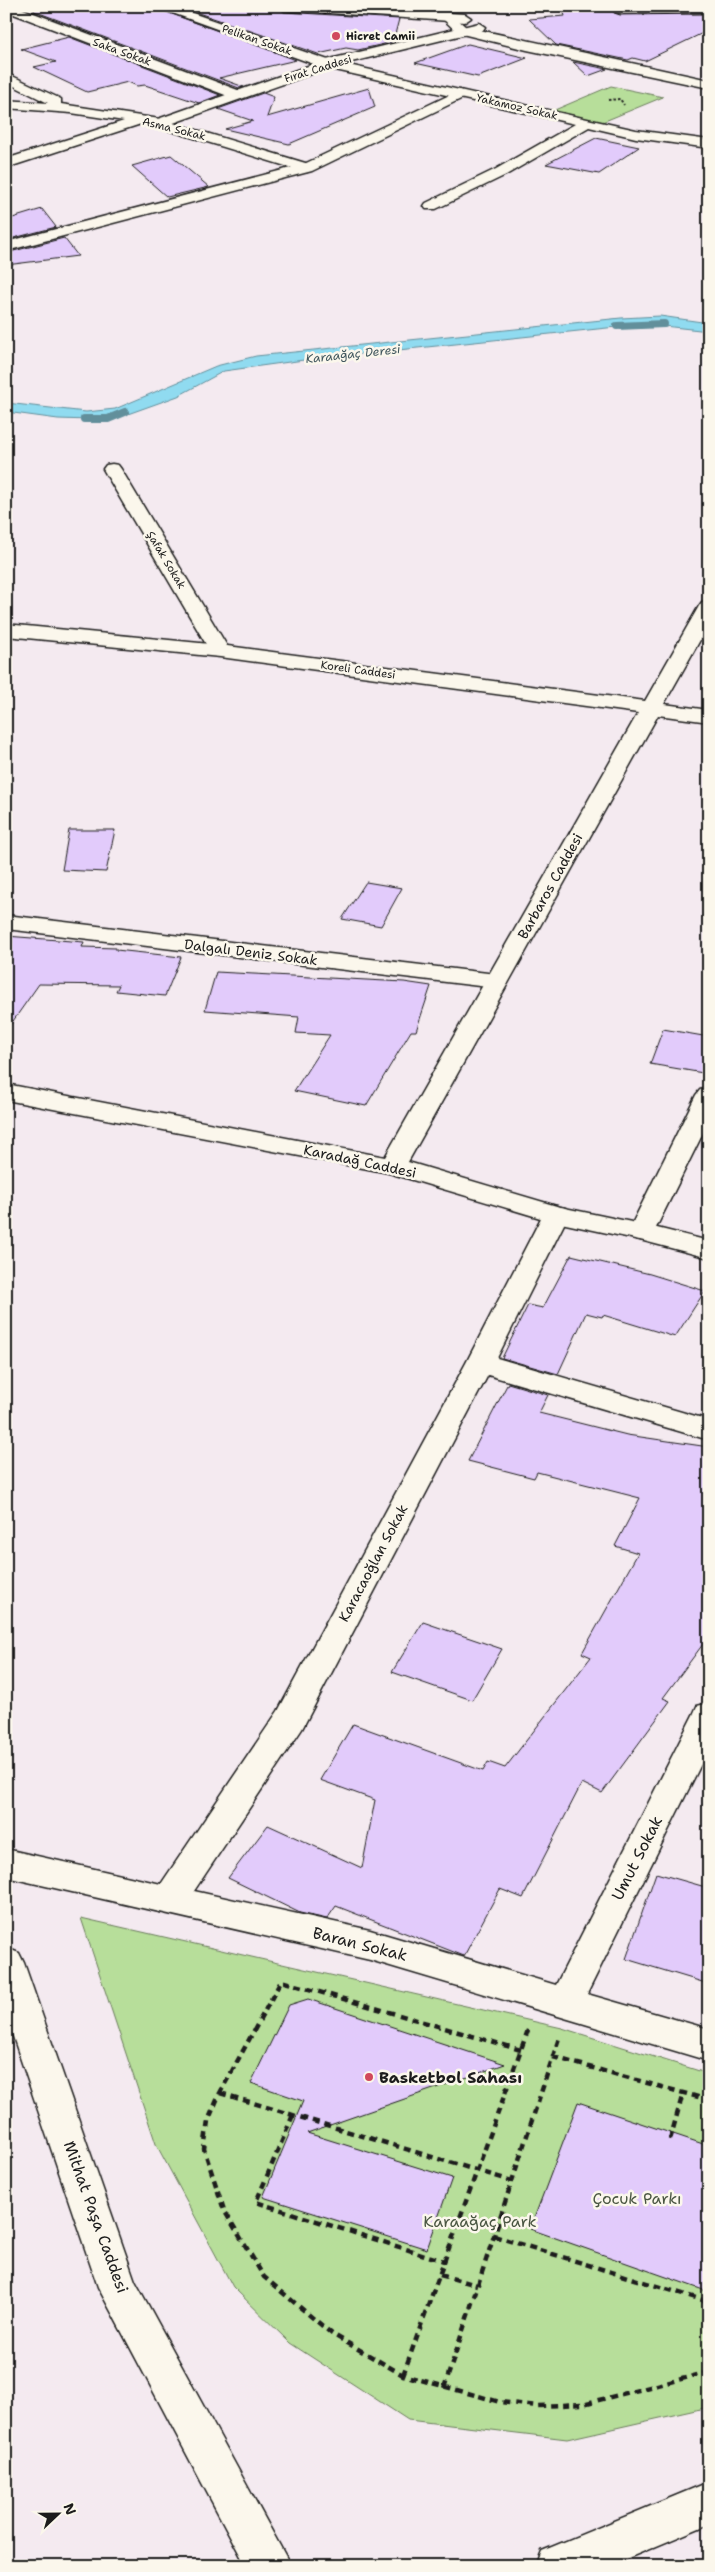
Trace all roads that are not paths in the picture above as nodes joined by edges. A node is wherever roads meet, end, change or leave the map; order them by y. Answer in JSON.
{"nodes":[{"id":1,"x":159,"y":6,"type":"edge"},
{"id":2,"x":284,"y":6,"type":"edge"},
{"id":3,"x":435,"y":6,"type":"edge"},
{"id":4,"x":458,"y":6,"type":"edge"},
{"id":5,"x":619,"y":6,"type":"edge"},
{"id":6,"x":6,"y":7,"type":"edge"},
{"id":7,"x":709,"y":8,"type":"edge"},
{"id":8,"x":448,"y":19,"type":"junction"},
{"id":9,"x":463,"y":24,"type":"junction"},
{"id":10,"x":327,"y":64,"type":"junction"},
{"id":11,"x":709,"y":76,"type":"edge"},
{"id":12,"x":6,"y":77,"type":"edge"},
{"id":13,"x":709,"y":84,"type":"edge"},
{"id":14,"x":460,"y":94,"type":"junction"},
{"id":15,"x":238,"y":95,"type":"junction"},
{"id":16,"x":6,"y":104,"type":"edge"},
{"id":17,"x":71,"y":109,"type":"junction"},
{"id":18,"x":143,"y":120,"type":"junction"},
{"id":19,"x":160,"y":123,"type":"junction"},
{"id":20,"x":587,"y":123,"type":"junction"},
{"id":21,"x":709,"y":144,"type":"edge"},
{"id":22,"x":6,"y":164,"type":"edge"},
{"id":23,"x":307,"y":168,"type":"junction"},
{"id":24,"x":431,"y":206,"type":"dead end"},
{"id":25,"x":6,"y":247,"type":"edge"},
{"id":26,"x":112,"y":469,"type":"dead end"},
{"id":27,"x":709,"y":606,"type":"edge"},
{"id":28,"x":6,"y":630,"type":"edge"},
{"id":29,"x":220,"y":651,"type":"junction"},
{"id":30,"x":651,"y":707,"type":"junction"},
{"id":31,"x":709,"y":716,"type":"edge"},
{"id":32,"x":6,"y":922,"type":"edge"},
{"id":33,"x":496,"y":981,"type":"junction"},
{"id":34,"x":6,"y":1092,"type":"edge"},
{"id":35,"x":709,"y":1095,"type":"edge"},
{"id":36,"x":393,"y":1166,"type":"junction"},
{"id":37,"x":556,"y":1214,"type":"junction"},
{"id":38,"x":641,"y":1232,"type":"junction"},
{"id":39,"x":709,"y":1250,"type":"edge"},
{"id":40,"x":480,"y":1363,"type":"junction"},
{"id":41,"x":709,"y":1430,"type":"edge"},
{"id":42,"x":709,"y":1715,"type":"edge"},
{"id":43,"x":6,"y":1863,"type":"edge"},
{"id":44,"x":169,"y":1900,"type":"junction"},
{"id":45,"x":6,"y":1963,"type":"edge"},
{"id":46,"x":562,"y":2019,"type":"junction"},
{"id":47,"x":709,"y":2045,"type":"edge"},
{"id":48,"x":709,"y":2503,"type":"edge"},
{"id":49,"x":270,"y":2566,"type":"edge"},
{"id":50,"x":557,"y":2566,"type":"edge"}],
"edges":[{"from":1,"to":10,"type":"street","name":"Pelikan Sokak"},
{"from":2,"to":8,"type":"street"},
{"from":3,"to":8,"type":"street"},
{"from":4,"to":9,"type":"street"},
{"from":5,"to":7,"type":"street"},
{"from":6,"to":15,"type":"street","name":"Saka Sokak"},
{"from":8,"to":9,"type":"street"},
{"from":9,"to":10,"type":"street","name":"Fırat Caddesi"},
{"from":9,"to":11,"type":"street","name":"Fırat Caddesi"},
{"from":9,"to":13,"type":"street"},
{"from":10,"to":14,"type":"street","name":"Yakamoz Sokak"},
{"from":10,"to":15,"type":"street","name":"Fırat Caddesi"},
{"from":12,"to":17,"type":"street"},
{"from":14,"to":20,"type":"street","name":"Yakamoz Sokak"},
{"from":14,"to":23,"type":"street"},
{"from":15,"to":19,"type":"street","name":"Fırat Caddesi"},
{"from":16,"to":17,"type":"street","name":"Asma Sokak"},
{"from":17,"to":18,"type":"street","name":"Asma Sokak"},
{"from":18,"to":19,"type":"street","name":"Asma Sokak"},
{"from":18,"to":22,"type":"street"},
{"from":19,"to":23,"type":"street","name":"Asma Sokak"},
{"from":20,"to":21,"type":"street","name":"Yakamoz Sokak"},
{"from":20,"to":24,"type":"street"},
{"from":23,"to":25,"type":"street"},
{"from":26,"to":29,"type":"street","name":"Şafak Sokak"},
{"from":27,"to":30,"type":"street","name":"Barbaros Caddesi"},
{"from":28,"to":29,"type":"street","name":"Koreli Caddesi"},
{"from":29,"to":30,"type":"street","name":"Koreli Caddesi"},
{"from":30,"to":31,"type":"street","name":"Koreli Caddesi"},
{"from":30,"to":33,"type":"street","name":"Barbaros Caddesi"},
{"from":32,"to":33,"type":"street","name":"Dalgalı Deniz Sokak"},
{"from":33,"to":36,"type":"street","name":"Barbaros Caddesi"},
{"from":34,"to":36,"type":"street","name":"Karadağ Caddesi"},
{"from":35,"to":38,"type":"street"},
{"from":36,"to":37,"type":"street","name":"Karadağ Caddesi"},
{"from":37,"to":38,"type":"street","name":"Karadağ Caddesi"},
{"from":37,"to":40,"type":"street","name":"Karacaoğlan Sokak"},
{"from":38,"to":39,"type":"street","name":"Karadağ Caddesi"},
{"from":40,"to":41,"type":"street"},
{"from":40,"to":44,"type":"street","name":"Karacaoğlan Sokak"},
{"from":42,"to":46,"type":"street","name":"Umut Sokak"},
{"from":43,"to":44,"type":"street","name":"Baran Sokak"},
{"from":44,"to":46,"type":"street","name":"Baran Sokak"},
{"from":45,"to":49,"type":"street","name":"Mithat Paşa Caddesi"},
{"from":46,"to":47,"type":"street","name":"Baran Sokak"},
{"from":48,"to":50,"type":"street"}]}
